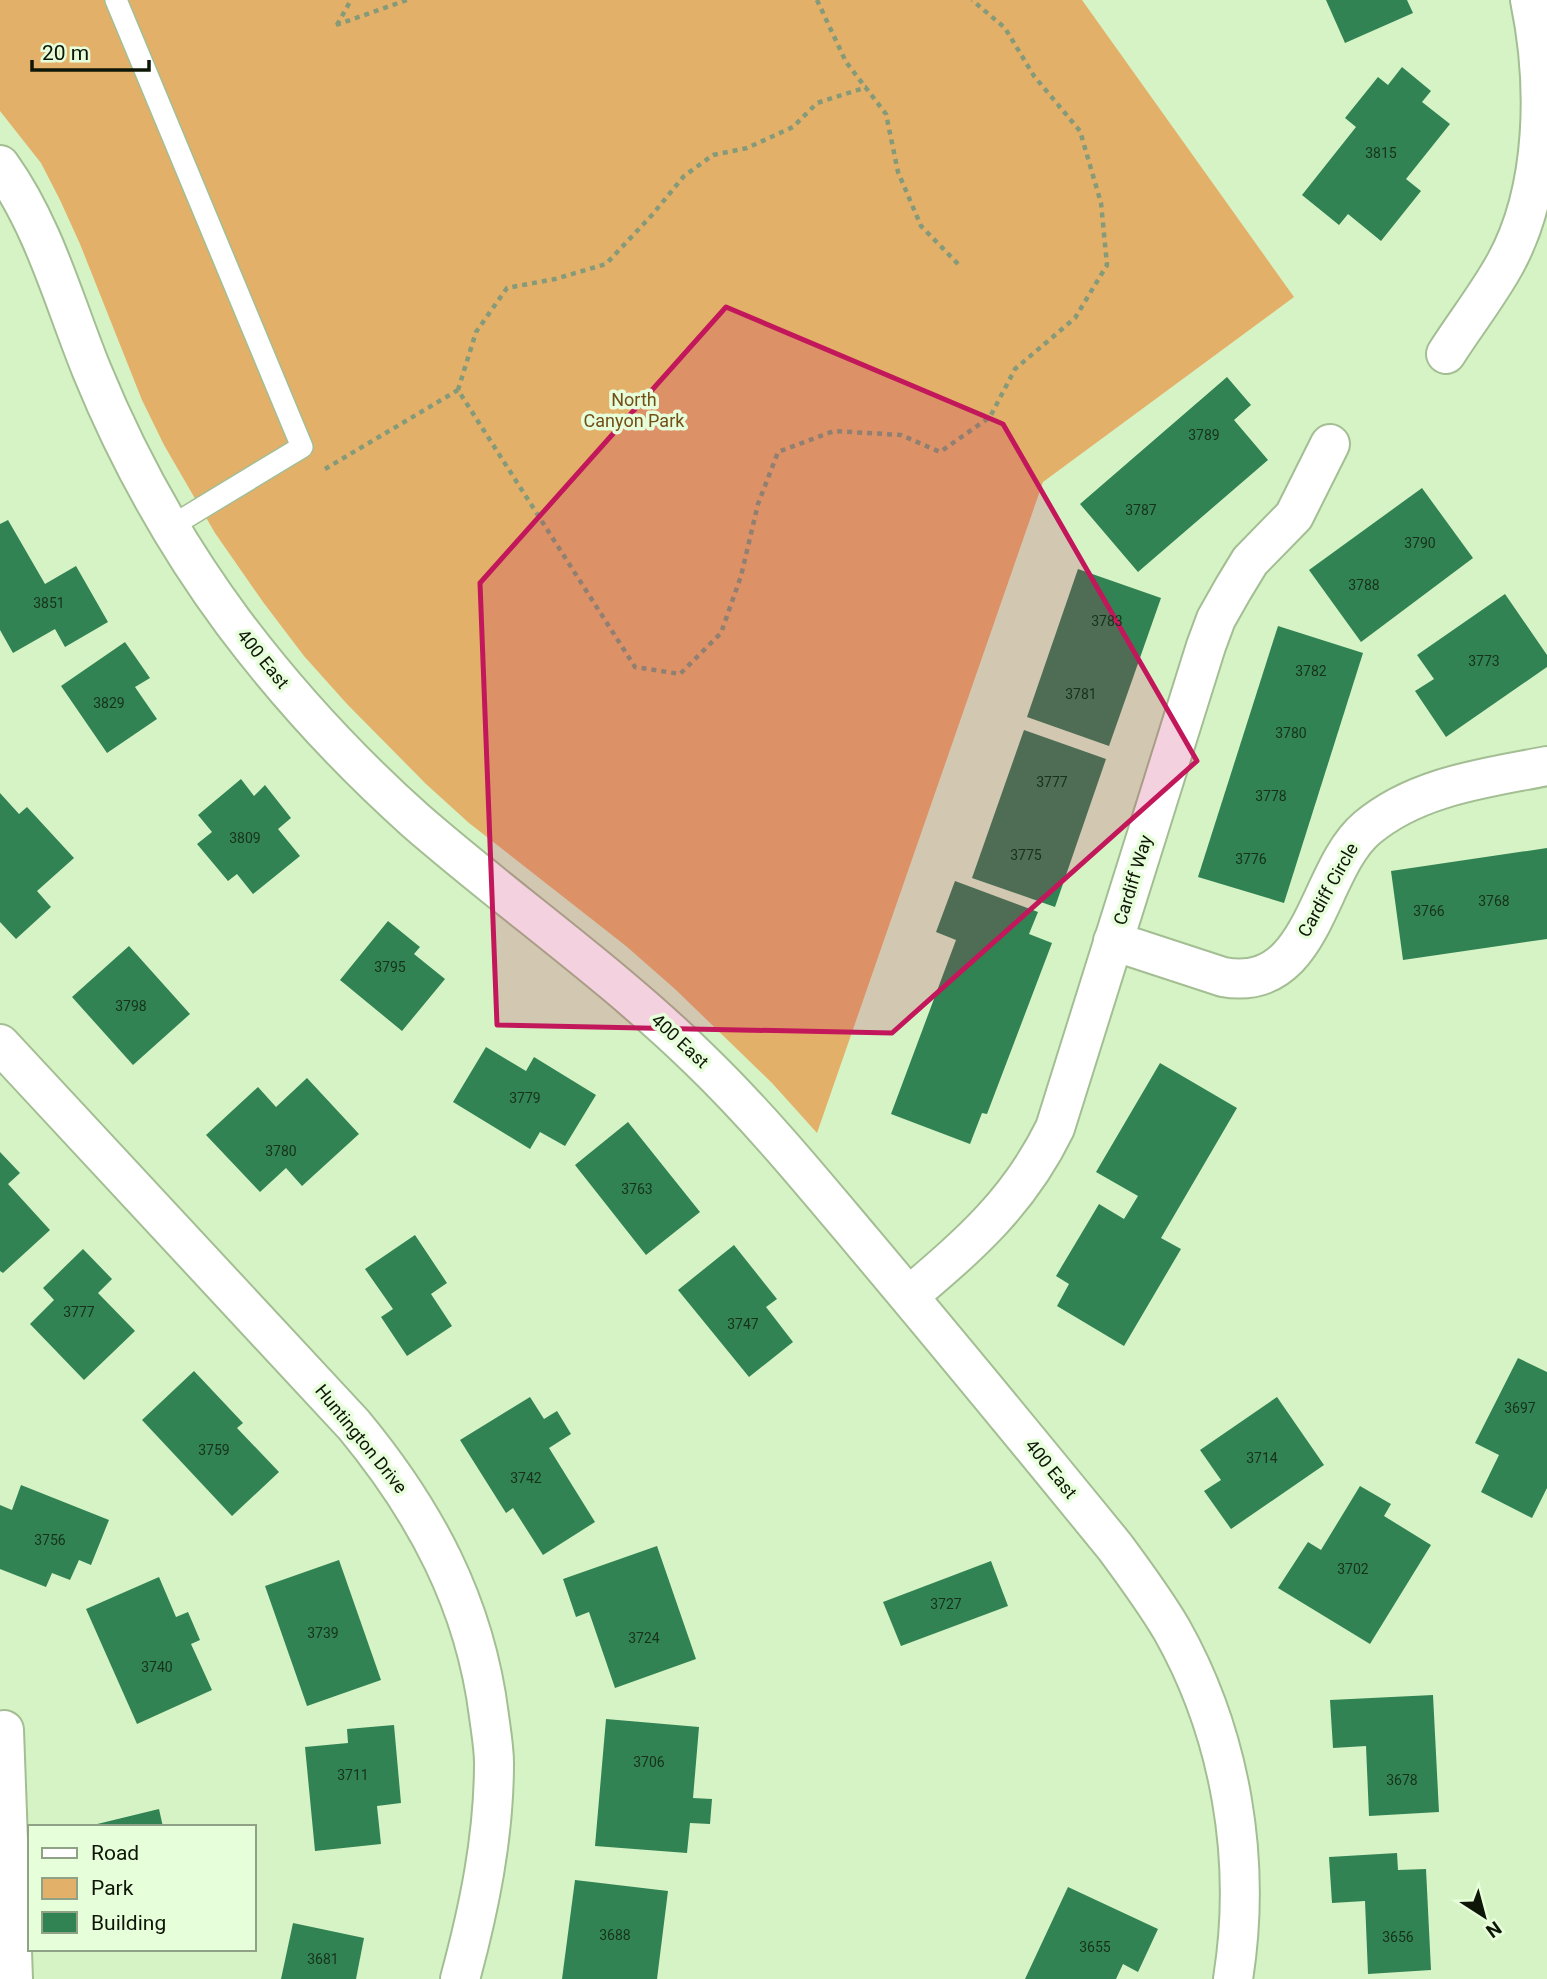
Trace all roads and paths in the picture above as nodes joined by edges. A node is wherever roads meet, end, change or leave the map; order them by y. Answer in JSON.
{"nodes":[{"id":1,"x":116,"y":0,"type":"edge"},
{"id":2,"x":351,"y":0,"type":"edge"},
{"id":3,"x":407,"y":0,"type":"edge"},
{"id":4,"x":817,"y":0,"type":"edge"},
{"id":5,"x":972,"y":0,"type":"edge"},
{"id":6,"x":1530,"y":0,"type":"edge"},
{"id":7,"x":867,"y":88,"type":"junction"},
{"id":8,"x":0,"y":165,"type":"edge"},
{"id":9,"x":960,"y":266,"type":"dead end"},
{"id":10,"x":1446,"y":354,"type":"dead end"},
{"id":11,"x":457,"y":390,"type":"junction"},
{"id":12,"x":1330,"y":444,"type":"dead end"},
{"id":13,"x":318,"y":473,"type":"dead end"},
{"id":14,"x":170,"y":527,"type":"junction"},
{"id":15,"x":1547,"y":766,"type":"edge"},
{"id":16,"x":1114,"y":941,"type":"junction"},
{"id":17,"x":0,"y":1044,"type":"edge"},
{"id":18,"x":909,"y":1296,"type":"junction"},
{"id":19,"x":4,"y":1730,"type":"dead end"},
{"id":20,"x":13,"y":1979,"type":"edge"},
{"id":21,"x":460,"y":1979,"type":"edge"},
{"id":22,"x":1233,"y":1979,"type":"edge"}],
"edges":[{"from":1,"to":14,"type":"lane"},
{"from":2,"to":3,"type":"path"},
{"from":4,"to":7,"type":"path"},
{"from":5,"to":11,"type":"path"},
{"from":6,"to":10,"type":"street"},
{"from":7,"to":9,"type":"path"},
{"from":7,"to":11,"type":"path"},
{"from":8,"to":14,"type":"street","name":"400 East"},
{"from":11,"to":13,"type":"path"},
{"from":12,"to":16,"type":"street","name":"Cardiff Way"},
{"from":14,"to":18,"type":"street","name":"400 East"},
{"from":15,"to":16,"type":"street","name":"Cardiff Circle"},
{"from":16,"to":18,"type":"street","name":"Cardiff Way"},
{"from":17,"to":21,"type":"street","name":"Huntington Drive"},
{"from":18,"to":22,"type":"street","name":"400 East"},
{"from":19,"to":20,"type":"street"}]}
